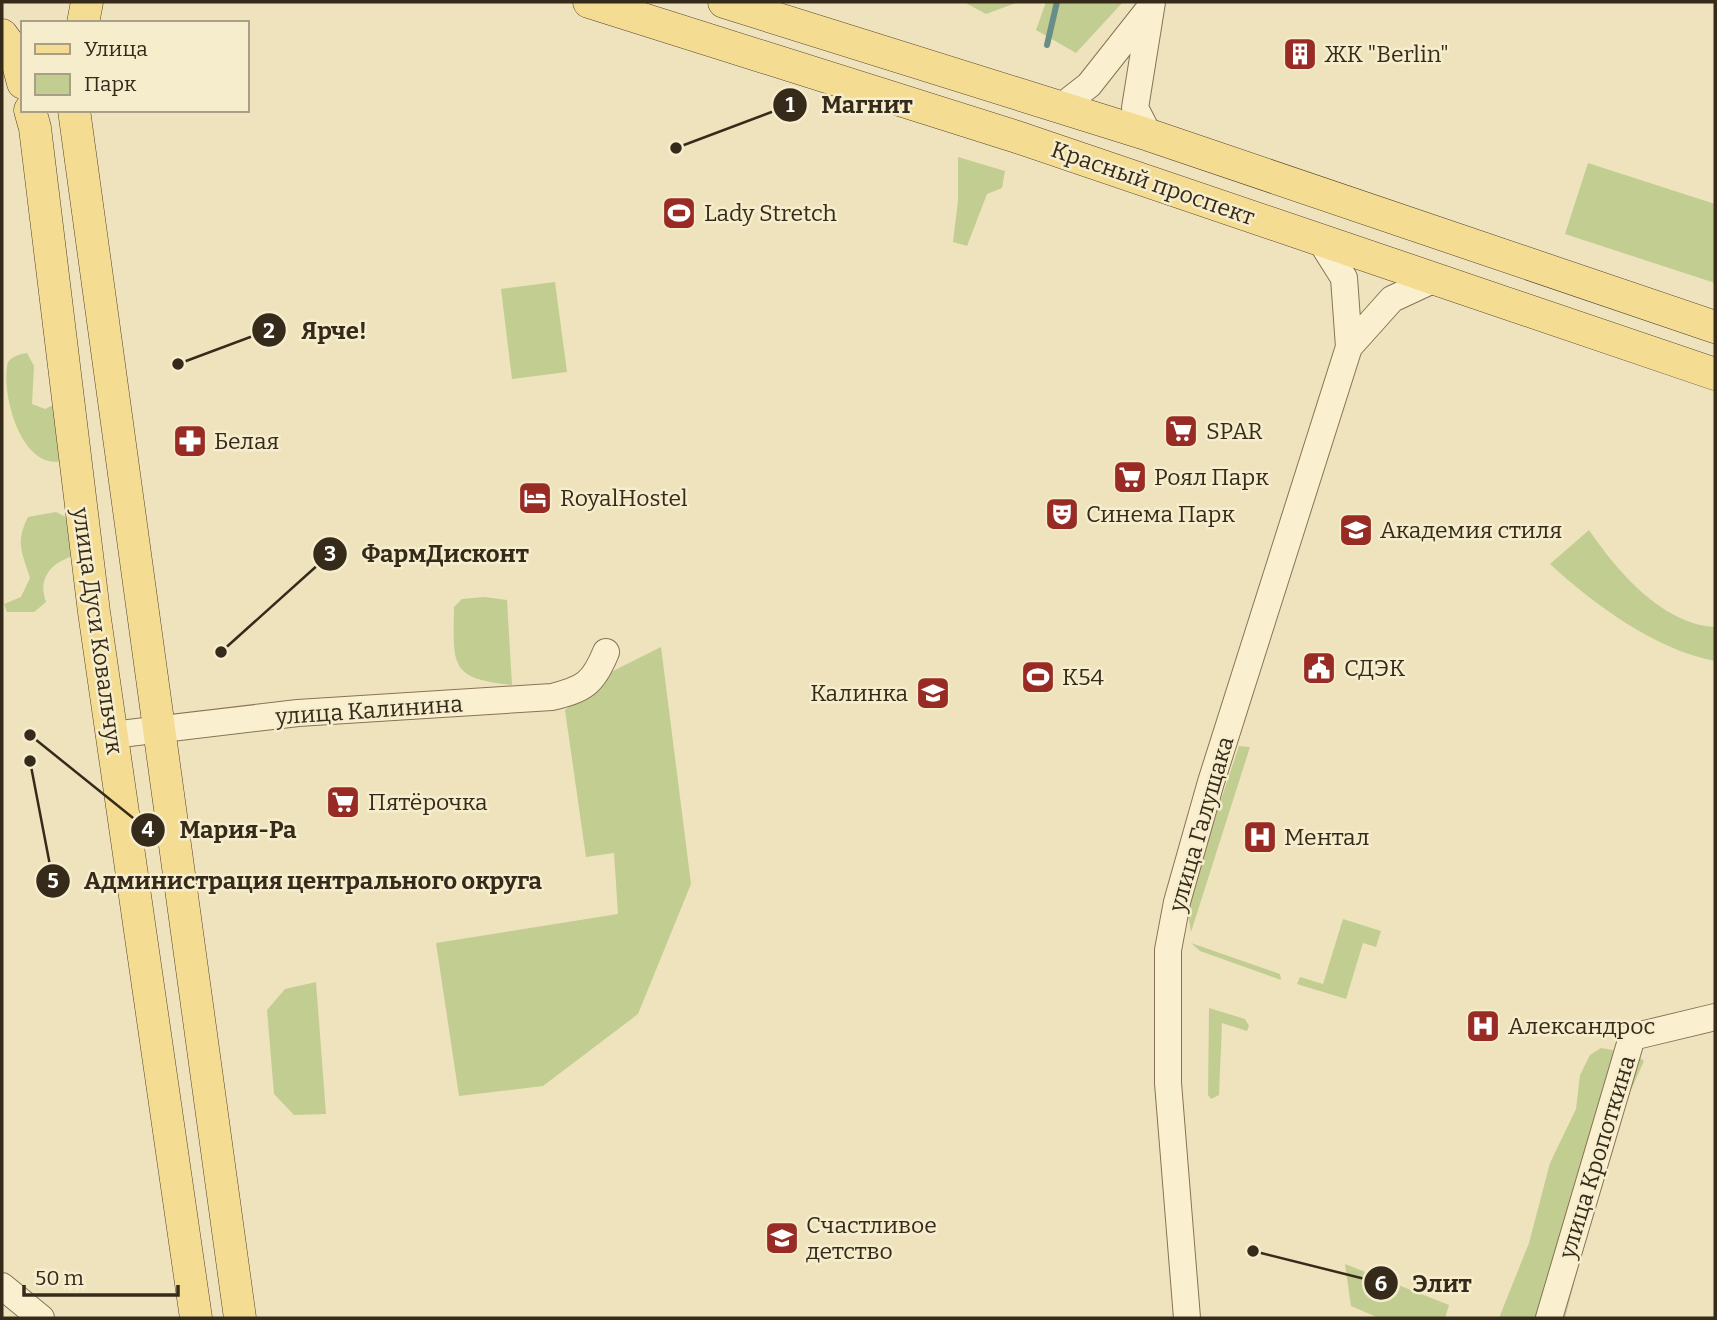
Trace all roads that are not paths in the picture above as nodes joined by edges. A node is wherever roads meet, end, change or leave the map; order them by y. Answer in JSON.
{"nodes":[{"id":1,"x":87,"y":2,"type":"edge"},
{"id":2,"x":589,"y":2,"type":"edge"},
{"id":3,"x":724,"y":2,"type":"edge"},
{"id":4,"x":1151,"y":5,"type":"edge"},
{"id":5,"x":83,"y":21,"type":"edge"},
{"id":6,"x":2,"y":35,"type":"edge"},
{"id":7,"x":21,"y":76,"type":"edge"},
{"id":8,"x":1062,"y":106,"type":"junction"},
{"id":9,"x":31,"y":112,"type":"edge"},
{"id":10,"x":74,"y":112,"type":"edge"},
{"id":11,"x":1149,"y":135,"type":"junction"},
{"id":12,"x":1320,"y":240,"type":"junction"},
{"id":13,"x":1435,"y":279,"type":"junction"},
{"id":14,"x":1627,"y":297,"type":"junction"},
{"id":15,"x":1715,"y":327,"type":"edge"},
{"id":16,"x":1615,"y":342,"type":"junction"},
{"id":17,"x":1349,"y":347,"type":"junction"},
{"id":18,"x":1715,"y":374,"type":"edge"},
{"id":19,"x":606,"y":652,"type":"dead end"},
{"id":20,"x":158,"y":728,"type":"junction"},
{"id":21,"x":112,"y":735,"type":"junction"},
{"id":22,"x":1715,"y":1017,"type":"edge"},
{"id":23,"x":2,"y":1286,"type":"edge"},
{"id":24,"x":41,"y":1318,"type":"edge"},
{"id":25,"x":196,"y":1318,"type":"edge"},
{"id":26,"x":240,"y":1318,"type":"edge"},
{"id":27,"x":1187,"y":1318,"type":"edge"},
{"id":28,"x":1549,"y":1318,"type":"edge"}],
"edges":[{"from":1,"to":5,"type":"main road"},
{"from":2,"to":12,"type":"main road","name":"Красный проспект"},
{"from":3,"to":8,"type":"main road","name":"Красный проспект"},
{"from":4,"to":8,"type":"street"},
{"from":4,"to":11,"type":"street"},
{"from":6,"to":7,"type":"main road"},
{"from":8,"to":11,"type":"main road","name":"Красный проспект"},
{"from":9,"to":21,"type":"main road","name":"улица Дуси Ковальчук"},
{"from":10,"to":20,"type":"main road","name":"улица Дуси Ковальчук"},
{"from":11,"to":14,"type":"main road","name":"Красный проспект"},
{"from":12,"to":13,"type":"main road","name":"Красный проспект"},
{"from":12,"to":17,"type":"street"},
{"from":13,"to":16,"type":"main road","name":"Красный проспект"},
{"from":13,"to":17,"type":"street"},
{"from":14,"to":15,"type":"main road","name":"Красный проспект"},
{"from":14,"to":16,"type":"main road"},
{"from":16,"to":18,"type":"main road","name":"Красный проспект"},
{"from":17,"to":27,"type":"street","name":"улица Галущака"},
{"from":19,"to":20,"type":"street","name":"улица Калинина"},
{"from":20,"to":21,"type":"street","name":"улица Калинина"},
{"from":20,"to":26,"type":"main road","name":"улица Дуси Ковальчук"},
{"from":21,"to":25,"type":"main road","name":"улица Дуси Ковальчук"},
{"from":22,"to":28,"type":"street","name":"улица Кропоткина"},
{"from":23,"to":24,"type":"street"}]}
